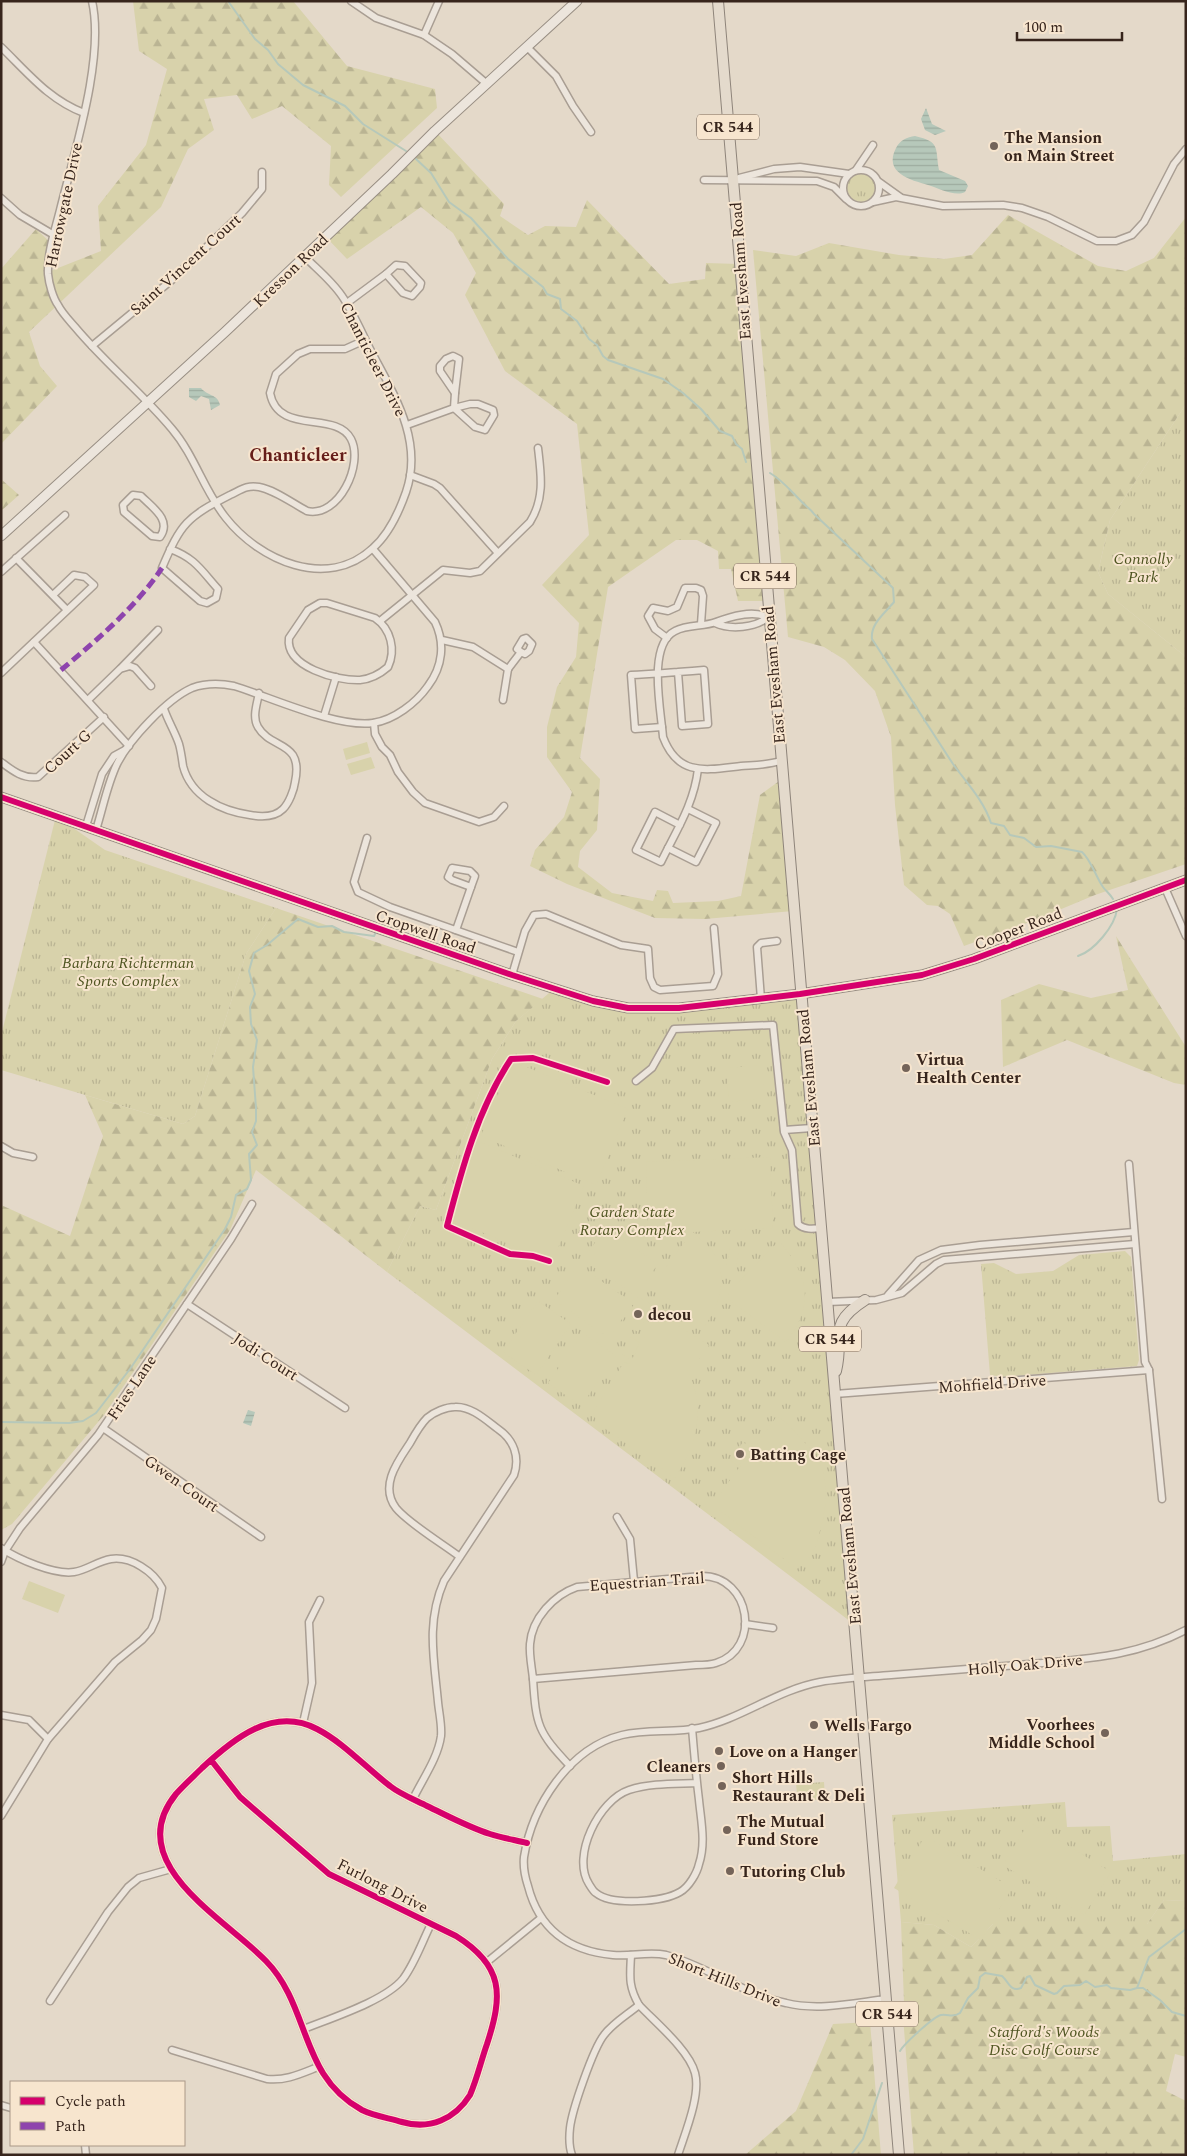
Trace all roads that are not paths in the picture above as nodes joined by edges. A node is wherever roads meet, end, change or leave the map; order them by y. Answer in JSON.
{"nodes":[{"id":1,"x":92,"y":1,"type":"edge"},
{"id":2,"x":351,"y":1,"type":"edge"},
{"id":3,"x":439,"y":1,"type":"edge"},
{"id":4,"x":577,"y":1,"type":"edge"},
{"id":5,"x":718,"y":1,"type":"edge"},
{"id":6,"x":424,"y":35,"type":"junction"},
{"id":7,"x":1,"y":47,"type":"edge"},
{"id":8,"x":527,"y":47,"type":"junction"},
{"id":9,"x":487,"y":84,"type":"junction"},
{"id":10,"x":84,"y":113,"type":"junction"},
{"id":11,"x":590,"y":132,"type":"dead end"},
{"id":12,"x":873,"y":145,"type":"dead end"},
{"id":13,"x":1186,"y":149,"type":"edge"},
{"id":14,"x":856,"y":170,"type":"junction"},
{"id":15,"x":262,"y":172,"type":"dead end"},
{"id":16,"x":849,"y":174,"type":"junction"},
{"id":17,"x":704,"y":180,"type":"dead end"},
{"id":18,"x":733,"y":180,"type":"junction"},
{"id":19,"x":878,"y":182,"type":"junction"},
{"id":20,"x":1,"y":198,"type":"edge"},
{"id":21,"x":904,"y":198,"type":"junction"},
{"id":22,"x":846,"y":199,"type":"junction"},
{"id":23,"x":873,"y":202,"type":"junction"},
{"id":24,"x":54,"y":236,"type":"junction"},
{"id":25,"x":305,"y":256,"type":"junction"},
{"id":26,"x":386,"y":274,"type":"junction"},
{"id":27,"x":347,"y":304,"type":"junction"},
{"id":28,"x":365,"y":340,"type":"junction"},
{"id":29,"x":92,"y":346,"type":"junction"},
{"id":30,"x":455,"y":394,"type":"junction"},
{"id":31,"x":147,"y":403,"type":"junction"},
{"id":32,"x":454,"y":408,"type":"junction"},
{"id":33,"x":407,"y":425,"type":"junction"},
{"id":34,"x":538,"y":448,"type":"dead end"},
{"id":35,"x":410,"y":475,"type":"junction"},
{"id":36,"x":214,"y":502,"type":"junction"},
{"id":37,"x":65,"y":515,"type":"dead end"},
{"id":38,"x":165,"y":528,"type":"junction"},
{"id":39,"x":179,"y":532,"type":"junction"},
{"id":40,"x":1,"y":536,"type":"edge"},
{"id":41,"x":373,"y":549,"type":"junction"},
{"id":42,"x":170,"y":550,"type":"junction"},
{"id":43,"x":498,"y":553,"type":"junction"},
{"id":44,"x":16,"y":558,"type":"junction"},
{"id":45,"x":1,"y":572,"type":"edge"},
{"id":46,"x":53,"y":595,"type":"junction"},
{"id":47,"x":412,"y":596,"type":"junction"},
{"id":48,"x":67,"y":610,"type":"junction"},
{"id":49,"x":768,"y":617,"type":"junction"},
{"id":50,"x":380,"y":622,"type":"junction"},
{"id":51,"x":715,"y":623,"type":"junction"},
{"id":52,"x":701,"y":624,"type":"junction"},
{"id":53,"x":158,"y":630,"type":"dead end"},
{"id":54,"x":667,"y":638,"type":"junction"},
{"id":55,"x":442,"y":640,"type":"junction"},
{"id":56,"x":34,"y":642,"type":"junction"},
{"id":57,"x":521,"y":652,"type":"dead end"},
{"id":58,"x":120,"y":669,"type":"junction"},
{"id":59,"x":508,"y":669,"type":"junction"},
{"id":60,"x":678,"y":672,"type":"junction"},
{"id":61,"x":1,"y":673,"type":"edge"},
{"id":62,"x":658,"y":673,"type":"junction"},
{"id":63,"x":336,"y":677,"type":"junction"},
{"id":64,"x":151,"y":686,"type":"dead end"},
{"id":65,"x":259,"y":693,"type":"junction"},
{"id":66,"x":88,"y":700,"type":"junction"},
{"id":67,"x":504,"y":700,"type":"dead end"},
{"id":68,"x":164,"y":709,"type":"junction"},
{"id":69,"x":324,"y":716,"type":"junction"},
{"id":70,"x":104,"y":717,"type":"junction"},
{"id":71,"x":374,"y":723,"type":"junction"},
{"id":72,"x":662,"y":727,"type":"junction"},
{"id":73,"x":128,"y":747,"type":"junction"},
{"id":74,"x":780,"y":761,"type":"junction"},
{"id":75,"x":1,"y":762,"type":"edge"},
{"id":76,"x":698,"y":769,"type":"junction"},
{"id":77,"x":1,"y":797,"type":"edge"},
{"id":78,"x":504,"y":806,"type":"dead end"},
{"id":79,"x":688,"y":809,"type":"junction"},
{"id":80,"x":680,"y":825,"type":"junction"},
{"id":81,"x":86,"y":826,"type":"junction"},
{"id":82,"x":96,"y":830,"type":"junction"},
{"id":83,"x":367,"y":838,"type":"dead end"},
{"id":84,"x":668,"y":848,"type":"junction"},
{"id":85,"x":1186,"y":880,"type":"edge"},
{"id":86,"x":471,"y":887,"type":"dead end"},
{"id":87,"x":1165,"y":888,"type":"junction"},
{"id":88,"x":714,"y":928,"type":"dead end"},
{"id":89,"x":456,"y":930,"type":"junction"},
{"id":90,"x":1186,"y":936,"type":"edge"},
{"id":91,"x":777,"y":941,"type":"dead end"},
{"id":92,"x":518,"y":952,"type":"junction"},
{"id":93,"x":512,"y":975,"type":"junction"},
{"id":94,"x":855,"y":986,"type":"joint"},
{"id":95,"x":800,"y":994,"type":"junction"},
{"id":96,"x":761,"y":999,"type":"junction"},
{"id":97,"x":636,"y":1081,"type":"dead end"},
{"id":98,"x":812,"y":1128,"type":"junction"},
{"id":99,"x":784,"y":1130,"type":"junction"},
{"id":100,"x":1,"y":1146,"type":"edge"},
{"id":101,"x":33,"y":1157,"type":"dead end"},
{"id":102,"x":1129,"y":1164,"type":"dead end"},
{"id":103,"x":252,"y":1204,"type":"dead end"},
{"id":104,"x":821,"y":1228,"type":"junction"},
{"id":105,"x":1134,"y":1232,"type":"junction"},
{"id":106,"x":1073,"y":1237,"type":"junction"},
{"id":107,"x":1006,"y":1242,"type":"junction"},
{"id":108,"x":1135,"y":1244,"type":"junction"},
{"id":109,"x":1074,"y":1248,"type":"junction"},
{"id":110,"x":1007,"y":1254,"type":"junction"},
{"id":111,"x":888,"y":1295,"type":"junction"},
{"id":112,"x":865,"y":1300,"type":"junction"},
{"id":113,"x":826,"y":1302,"type":"junction"},
{"id":114,"x":187,"y":1304,"type":"junction"},
{"id":115,"x":1149,"y":1370,"type":"junction"},
{"id":116,"x":833,"y":1380,"type":"junction"},
{"id":117,"x":834,"y":1394,"type":"junction"},
{"id":118,"x":346,"y":1408,"type":"dead end"},
{"id":119,"x":103,"y":1428,"type":"junction"},
{"id":120,"x":1162,"y":1499,"type":"dead end"},
{"id":121,"x":617,"y":1516,"type":"dead end"},
{"id":122,"x":261,"y":1537,"type":"dead end"},
{"id":123,"x":3,"y":1550,"type":"edge"},
{"id":124,"x":460,"y":1556,"type":"junction"},
{"id":125,"x":1,"y":1562,"type":"edge"},
{"id":126,"x":634,"y":1581,"type":"junction"},
{"id":127,"x":320,"y":1600,"type":"dead end"},
{"id":128,"x":745,"y":1624,"type":"junction"},
{"id":129,"x":773,"y":1628,"type":"dead end"},
{"id":130,"x":1186,"y":1630,"type":"edge"},
{"id":131,"x":860,"y":1678,"type":"junction"},
{"id":132,"x":533,"y":1679,"type":"junction"},
{"id":133,"x":1,"y":1715,"type":"edge"},
{"id":134,"x":303,"y":1723,"type":"junction"},
{"id":135,"x":692,"y":1728,"type":"junction"},
{"id":136,"x":48,"y":1739,"type":"junction"},
{"id":137,"x":211,"y":1760,"type":"junction"},
{"id":138,"x":570,"y":1766,"type":"junction"},
{"id":139,"x":697,"y":1783,"type":"junction"},
{"id":140,"x":413,"y":1799,"type":"junction"},
{"id":141,"x":1,"y":1816,"type":"edge"},
{"id":142,"x":527,"y":1843,"type":"junction"},
{"id":143,"x":171,"y":1870,"type":"junction"},
{"id":144,"x":541,"y":1918,"type":"junction"},
{"id":145,"x":430,"y":1924,"type":"junction"},
{"id":146,"x":631,"y":1955,"type":"junction"},
{"id":147,"x":486,"y":1962,"type":"junction"},
{"id":148,"x":886,"y":1999,"type":"junction"},
{"id":149,"x":50,"y":2001,"type":"dead end"},
{"id":150,"x":639,"y":2005,"type":"junction"},
{"id":151,"x":304,"y":2029,"type":"junction"},
{"id":152,"x":172,"y":2050,"type":"dead end"},
{"id":153,"x":318,"y":2067,"type":"junction"},
{"id":154,"x":572,"y":2155,"type":"edge"},
{"id":155,"x":678,"y":2155,"type":"edge"},
{"id":156,"x":899,"y":2155,"type":"edge"}],
"edges":[{"from":1,"to":10,"type":"street","name":"Harrowgate Drive"},
{"from":2,"to":6,"type":"street"},
{"from":3,"to":6,"type":"street"},
{"from":4,"to":8,"type":"street","name":"Kresson Road"},
{"from":5,"to":18,"type":"main road","name":"East Evesham Road","number":"CR 544"},
{"from":6,"to":9,"type":"street"},
{"from":7,"to":10,"type":"street"},
{"from":8,"to":9,"type":"street","name":"Kresson Road"},
{"from":8,"to":11,"type":"street"},
{"from":9,"to":25,"type":"street","name":"Kresson Road"},
{"from":10,"to":24,"type":"street","name":"Harrowgate Drive"},
{"from":12,"to":14,"type":"street"},
{"from":13,"to":21,"type":"street"},
{"from":14,"to":16,"type":"street"},
{"from":14,"to":19,"type":"street"},
{"from":15,"to":29,"type":"street","name":"Saint Vincent Court"},
{"from":16,"to":18,"type":"street"},
{"from":16,"to":22,"type":"street"},
{"from":17,"to":18,"type":"street"},
{"from":18,"to":22,"type":"street"},
{"from":18,"to":49,"type":"main road","name":"East Evesham Road","number":"CR 544"},
{"from":19,"to":21,"type":"street"},
{"from":19,"to":23,"type":"street"},
{"from":20,"to":24,"type":"street"},
{"from":21,"to":23,"type":"street"},
{"from":22,"to":23,"type":"street"},
{"from":24,"to":29,"type":"street","name":"Harrowgate Drive"},
{"from":25,"to":27,"type":"street","name":"Chanticleer Drive"},
{"from":25,"to":31,"type":"street","name":"Kresson Road"},
{"from":26,"to":26,"type":"street"},
{"from":26,"to":27,"type":"street"},
{"from":27,"to":28,"type":"street","name":"Chanticleer Drive"},
{"from":28,"to":33,"type":"street","name":"Chanticleer Drive"},
{"from":28,"to":36,"type":"street"},
{"from":29,"to":31,"type":"street","name":"Harrowgate Drive"},
{"from":30,"to":30,"type":"street"},
{"from":30,"to":32,"type":"street"},
{"from":31,"to":36,"type":"street","name":"Chanticleer Drive"},
{"from":31,"to":40,"type":"street","name":"Kresson Road"},
{"from":32,"to":32,"type":"street"},
{"from":32,"to":33,"type":"street"},
{"from":33,"to":35,"type":"street","name":"Chanticleer Drive"},
{"from":34,"to":43,"type":"street"},
{"from":35,"to":41,"type":"street","name":"Chanticleer Drive"},
{"from":35,"to":43,"type":"street"},
{"from":36,"to":39,"type":"street"},
{"from":36,"to":41,"type":"street","name":"Chanticleer Drive"},
{"from":37,"to":44,"type":"street"},
{"from":38,"to":38,"type":"street"},
{"from":38,"to":39,"type":"street"},
{"from":39,"to":42,"type":"street"},
{"from":41,"to":47,"type":"street"},
{"from":42,"to":42,"type":"street"},
{"from":43,"to":47,"type":"street"},
{"from":44,"to":45,"type":"street"},
{"from":44,"to":46,"type":"street"},
{"from":46,"to":48,"type":"street"},
{"from":46,"to":48,"type":"street"},
{"from":47,"to":50,"type":"street"},
{"from":47,"to":55,"type":"street"},
{"from":48,"to":56,"type":"street"},
{"from":49,"to":51,"type":"street"},
{"from":49,"to":51,"type":"street"},
{"from":49,"to":74,"type":"main road","name":"East Evesham Road","number":"CR 544"},
{"from":50,"to":63,"type":"street"},
{"from":50,"to":63,"type":"street"},
{"from":51,"to":52,"type":"street"},
{"from":52,"to":54,"type":"street"},
{"from":52,"to":54,"type":"street"},
{"from":53,"to":58,"type":"street"},
{"from":54,"to":62,"type":"street"},
{"from":55,"to":59,"type":"street"},
{"from":55,"to":71,"type":"street"},
{"from":56,"to":61,"type":"street"},
{"from":56,"to":66,"type":"street"},
{"from":57,"to":59,"type":"street"},
{"from":58,"to":64,"type":"street"},
{"from":58,"to":66,"type":"street"},
{"from":59,"to":67,"type":"street"},
{"from":60,"to":60,"type":"street"},
{"from":60,"to":62,"type":"street"},
{"from":62,"to":72,"type":"street"},
{"from":62,"to":72,"type":"street"},
{"from":63,"to":69,"type":"street"},
{"from":65,"to":68,"type":"street"},
{"from":65,"to":68,"type":"street"},
{"from":65,"to":69,"type":"street"},
{"from":66,"to":70,"type":"street"},
{"from":68,"to":73,"type":"street"},
{"from":69,"to":71,"type":"street"},
{"from":70,"to":73,"type":"street"},
{"from":70,"to":75,"type":"street","name":"Court G"},
{"from":71,"to":78,"type":"street"},
{"from":72,"to":76,"type":"street"},
{"from":73,"to":81,"type":"street"},
{"from":73,"to":82,"type":"street"},
{"from":74,"to":76,"type":"street"},
{"from":74,"to":95,"type":"main road","name":"East Evesham Road","number":"CR 544"},
{"from":76,"to":79,"type":"street"},
{"from":77,"to":81,"type":"street","name":"Cropwell Road"},
{"from":79,"to":80,"type":"street"},
{"from":79,"to":84,"type":"street"},
{"from":80,"to":84,"type":"street"},
{"from":80,"to":84,"type":"street"},
{"from":81,"to":82,"type":"street","name":"Cropwell Road"},
{"from":82,"to":93,"type":"street","name":"Cropwell Road"},
{"from":83,"to":89,"type":"street"},
{"from":85,"to":87,"type":"street","name":"Cooper Road"},
{"from":86,"to":89,"type":"street"},
{"from":87,"to":90,"type":"street"},
{"from":87,"to":94,"type":"street","name":"Cooper Road"},
{"from":88,"to":92,"type":"street"},
{"from":89,"to":92,"type":"street"},
{"from":91,"to":96,"type":"street"},
{"from":92,"to":93,"type":"street"},
{"from":93,"to":96,"type":"street","name":"Cropwell Road"},
{"from":94,"to":95,"type":"street","name":"Cropwell Road"},
{"from":95,"to":96,"type":"street","name":"Cropwell Road"},
{"from":95,"to":98,"type":"main road","name":"East Evesham Road","number":"CR 544"},
{"from":97,"to":99,"type":"street"},
{"from":98,"to":99,"type":"street"},
{"from":98,"to":104,"type":"main road","name":"East Evesham Road","number":"CR 544"},
{"from":99,"to":104,"type":"street"},
{"from":100,"to":101,"type":"street"},
{"from":102,"to":105,"type":"street"},
{"from":103,"to":114,"type":"street","name":"Fries Lane"},
{"from":104,"to":113,"type":"main road","name":"East Evesham Road","number":"CR 544"},
{"from":105,"to":106,"type":"street"},
{"from":105,"to":108,"type":"street"},
{"from":106,"to":107,"type":"street"},
{"from":106,"to":109,"type":"street"},
{"from":107,"to":110,"type":"street"},
{"from":107,"to":111,"type":"street"},
{"from":108,"to":109,"type":"street"},
{"from":108,"to":115,"type":"street"},
{"from":109,"to":110,"type":"street"},
{"from":110,"to":111,"type":"street"},
{"from":111,"to":112,"type":"street"},
{"from":112,"to":113,"type":"street"},
{"from":112,"to":116,"type":"main road"},
{"from":113,"to":116,"type":"main road","name":"East Evesham Road","number":"CR 544"},
{"from":114,"to":118,"type":"street","name":"Jodi Court"},
{"from":114,"to":119,"type":"street","name":"Fries Lane"},
{"from":115,"to":117,"type":"street","name":"Mohfield Drive"},
{"from":115,"to":120,"type":"street"},
{"from":116,"to":117,"type":"main road","name":"East Evesham Road","number":"CR 544"},
{"from":117,"to":131,"type":"main road","name":"East Evesham Road","number":"CR 544"},
{"from":119,"to":122,"type":"street","name":"Gwen Court"},
{"from":119,"to":123,"type":"street","name":"Fries Lane"},
{"from":121,"to":126,"type":"street"},
{"from":123,"to":125,"type":"street","name":"Fries Lane"},
{"from":123,"to":136,"type":"street"},
{"from":124,"to":124,"type":"street"},
{"from":124,"to":140,"type":"street"},
{"from":126,"to":128,"type":"street","name":"Equestrian Trail"},
{"from":126,"to":132,"type":"street","name":"Equestrian Trail"},
{"from":127,"to":134,"type":"street"},
{"from":128,"to":129,"type":"street"},
{"from":128,"to":132,"type":"street"},
{"from":130,"to":131,"type":"street","name":"Holly Oak Drive"},
{"from":131,"to":135,"type":"street","name":"Short Hills Drive"},
{"from":131,"to":148,"type":"main road","name":"East Evesham Road","number":"CR 544"},
{"from":132,"to":138,"type":"street","name":"Equestrian Trail"},
{"from":133,"to":136,"type":"street"},
{"from":134,"to":137,"type":"street"},
{"from":134,"to":140,"type":"street"},
{"from":135,"to":138,"type":"street","name":"Short Hills Drive"},
{"from":135,"to":139,"type":"street"},
{"from":136,"to":141,"type":"street"},
{"from":137,"to":143,"type":"street"},
{"from":137,"to":145,"type":"street","name":"Furlong Drive"},
{"from":138,"to":142,"type":"street","name":"Short Hills Drive"},
{"from":139,"to":139,"type":"street"},
{"from":140,"to":142,"type":"street"},
{"from":142,"to":144,"type":"street","name":"Short Hills Drive"},
{"from":143,"to":149,"type":"street"},
{"from":143,"to":151,"type":"street"},
{"from":144,"to":146,"type":"street","name":"Short Hills Drive"},
{"from":144,"to":147,"type":"street"},
{"from":145,"to":147,"type":"street","name":"Furlong Drive"},
{"from":145,"to":151,"type":"street"},
{"from":146,"to":148,"type":"street","name":"Short Hills Drive"},
{"from":146,"to":150,"type":"street"},
{"from":147,"to":153,"type":"street"},
{"from":148,"to":156,"type":"main road","name":"East Evesham Road","number":"CR 544"},
{"from":150,"to":154,"type":"street"},
{"from":150,"to":155,"type":"street"},
{"from":151,"to":153,"type":"street"},
{"from":152,"to":153,"type":"street"}]}
